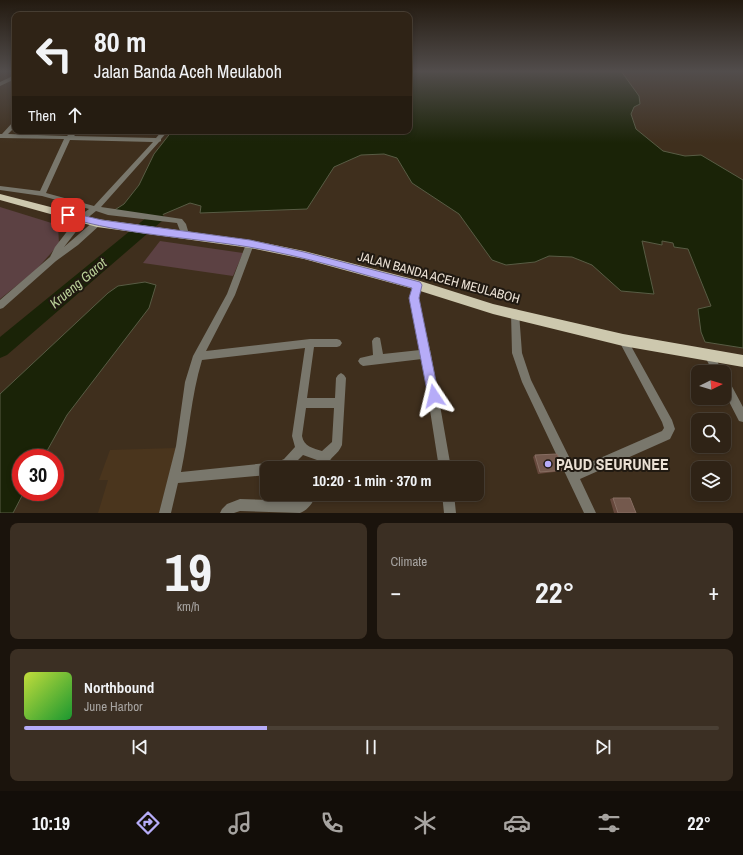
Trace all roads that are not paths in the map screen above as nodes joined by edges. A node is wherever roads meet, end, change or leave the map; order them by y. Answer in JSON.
{"nodes":[{"id":1,"x":12,"y":126,"type":"edge"},
{"id":2,"x":73,"y":134,"type":"edge"},
{"id":3,"x":163,"y":134,"type":"edge"},
{"id":4,"x":2,"y":135,"type":"edge"},
{"id":5,"x":68,"y":138,"type":"junction"},
{"id":6,"x":159,"y":140,"type":"junction"},
{"id":7,"x":0,"y":188,"type":"edge"},
{"id":8,"x":42,"y":194,"type":"junction"},
{"id":9,"x":0,"y":197,"type":"edge"},
{"id":10,"x":96,"y":208,"type":"junction"},
{"id":11,"x":82,"y":218,"type":"junction"},
{"id":12,"x":100,"y":223,"type":"junction"},
{"id":13,"x":166,"y":226,"type":"junction"},
{"id":14,"x":250,"y":244,"type":"junction"},
{"id":15,"x":53,"y":259,"type":"junction"},
{"id":16,"x":417,"y":285,"type":"junction"},
{"id":17,"x":0,"y":305,"type":"edge"},
{"id":18,"x":515,"y":313,"type":"junction"},
{"id":19,"x":623,"y":340,"type":"junction"},
{"id":20,"x":377,"y":341,"type":"dead end"},
{"id":21,"x":310,"y":343,"type":"junction"},
{"id":22,"x":337,"y":343,"type":"dead end"},
{"id":23,"x":426,"y":354,"type":"junction"},
{"id":24,"x":709,"y":355,"type":"junction"},
{"id":25,"x":198,"y":356,"type":"junction"},
{"id":26,"x":378,"y":358,"type":"junction"},
{"id":27,"x":363,"y":360,"type":"dead end"},
{"id":28,"x":743,"y":361,"type":"edge"},
{"id":29,"x":714,"y":365,"type":"edge"},
{"id":30,"x":340,"y":378,"type":"dead end"},
{"id":31,"x":731,"y":395,"type":"edge"},
{"id":32,"x":302,"y":403,"type":"junction"},
{"id":33,"x":339,"y":403,"type":"junction"},
{"id":34,"x":743,"y":417,"type":"edge"},
{"id":35,"x":301,"y":448,"type":"junction"},
{"id":36,"x":324,"y":458,"type":"junction"},
{"id":37,"x":290,"y":461,"type":"edge"},
{"id":38,"x":323,"y":461,"type":"edge"},
{"id":39,"x":444,"y":461,"type":"edge"},
{"id":40,"x":260,"y":470,"type":"edge"},
{"id":41,"x":573,"y":476,"type":"junction"},
{"id":42,"x":174,"y":478,"type":"junction"},
{"id":43,"x":307,"y":501,"type":"edge"},
{"id":44,"x":449,"y":501,"type":"edge"},
{"id":45,"x":165,"y":513,"type":"edge"},
{"id":46,"x":226,"y":513,"type":"edge"},
{"id":47,"x":450,"y":513,"type":"edge"},
{"id":48,"x":590,"y":513,"type":"edge"}],
"edges":[{"from":1,"to":4,"type":"street"},
{"from":2,"to":5,"type":"street"},
{"from":3,"to":6,"type":"street"},
{"from":4,"to":5,"type":"street"},
{"from":5,"to":6,"type":"street"},
{"from":5,"to":8,"type":"street"},
{"from":6,"to":10,"type":"street"},
{"from":7,"to":8,"type":"street"},
{"from":8,"to":10,"type":"street"},
{"from":9,"to":11,"type":"highway","name":"JALAN BANDA ACEH MEULABOH"},
{"from":10,"to":11,"type":"street"},
{"from":10,"to":13,"type":"street"},
{"from":11,"to":12,"type":"highway","name":"JALAN BANDA ACEH MEULABOH"},
{"from":11,"to":15,"type":"street"},
{"from":12,"to":13,"type":"highway","name":"JALAN BANDA ACEH MEULABOH"},
{"from":12,"to":15,"type":"street"},
{"from":13,"to":14,"type":"highway","name":"JALAN BANDA ACEH MEULABOH"},
{"from":14,"to":16,"type":"highway","name":"JALAN BANDA ACEH MEULABOH"},
{"from":14,"to":25,"type":"street"},
{"from":15,"to":17,"type":"street"},
{"from":16,"to":18,"type":"highway","name":"JALAN BANDA ACEH MEULABOH"},
{"from":16,"to":23,"type":"street"},
{"from":18,"to":19,"type":"highway","name":"JALAN BANDA ACEH MEULABOH"},
{"from":18,"to":41,"type":"street"},
{"from":19,"to":24,"type":"highway","name":"JALAN BANDA ACEH MEULABOH"},
{"from":19,"to":41,"type":"street"},
{"from":20,"to":26,"type":"street"},
{"from":21,"to":22,"type":"street"},
{"from":21,"to":25,"type":"street"},
{"from":21,"to":32,"type":"street"},
{"from":23,"to":26,"type":"street"},
{"from":23,"to":39,"type":"street"},
{"from":24,"to":28,"type":"highway","name":"JALAN BANDA ACEH MEULABOH"},
{"from":24,"to":29,"type":"street"},
{"from":25,"to":42,"type":"street"},
{"from":26,"to":27,"type":"street"},
{"from":30,"to":33,"type":"street"},
{"from":31,"to":34,"type":"street"},
{"from":32,"to":33,"type":"street"},
{"from":32,"to":35,"type":"street"},
{"from":33,"to":36,"type":"street"},
{"from":35,"to":36,"type":"street"},
{"from":35,"to":37,"type":"street"},
{"from":36,"to":38,"type":"street"},
{"from":40,"to":42,"type":"street"},
{"from":41,"to":48,"type":"street"},
{"from":42,"to":45,"type":"street"},
{"from":43,"to":46,"type":"street"},
{"from":44,"to":47,"type":"street"}]}
